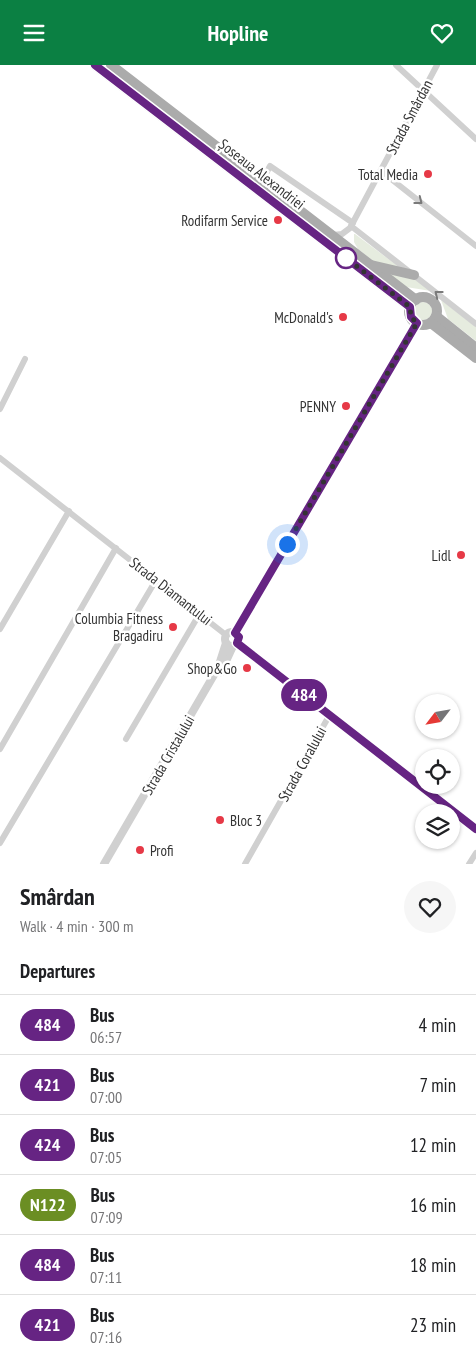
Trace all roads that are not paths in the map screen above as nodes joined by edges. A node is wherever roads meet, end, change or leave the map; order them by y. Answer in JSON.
{"nodes":[{"id":1,"x":96,"y":65,"type":"edge"},
{"id":2,"x":111,"y":65,"type":"edge"},
{"id":3,"x":396,"y":65,"type":"edge"},
{"id":4,"x":437,"y":65,"type":"edge"},
{"id":5,"x":423,"y":91,"type":"junction"},
{"id":6,"x":476,"y":139,"type":"edge"},
{"id":7,"x":381,"y":171,"type":"junction"},
{"id":8,"x":262,"y":181,"type":"junction"},
{"id":9,"x":351,"y":226,"type":"junction"},
{"id":10,"x":330,"y":235,"type":"junction"},
{"id":11,"x":476,"y":246,"type":"edge"},
{"id":12,"x":370,"y":265,"type":"junction"},
{"id":13,"x":414,"y":275,"type":"junction"},
{"id":14,"x":413,"y":303,"type":"junction"},
{"id":15,"x":433,"y":319,"type":"junction"},
{"id":16,"x":417,"y":323,"type":"junction"},
{"id":17,"x":476,"y":323,"type":"edge"},
{"id":18,"x":476,"y":348,"type":"edge"},
{"id":19,"x":476,"y":358,"type":"edge"},
{"id":20,"x":25,"y":359,"type":"dead end"},
{"id":21,"x":0,"y":409,"type":"edge"},
{"id":22,"x":0,"y":458,"type":"edge"},
{"id":23,"x":69,"y":511,"type":"junction"},
{"id":24,"x":116,"y":548,"type":"junction"},
{"id":25,"x":156,"y":580,"type":"junction"},
{"id":26,"x":200,"y":613,"type":"junction"},
{"id":27,"x":0,"y":629,"type":"edge"},
{"id":28,"x":235,"y":633,"type":"junction"},
{"id":29,"x":226,"y":635,"type":"junction"},
{"id":30,"x":232,"y":644,"type":"junction"},
{"id":31,"x":329,"y":716,"type":"junction"},
{"id":32,"x":126,"y":739,"type":"dead end"},
{"id":33,"x":0,"y":749,"type":"edge"},
{"id":34,"x":172,"y":753,"type":"junction"},
{"id":35,"x":476,"y":829,"type":"edge"},
{"id":36,"x":0,"y":843,"type":"edge"},
{"id":37,"x":476,"y":853,"type":"edge"},
{"id":38,"x":104,"y":864,"type":"edge"},
{"id":39,"x":109,"y":864,"type":"edge"},
{"id":40,"x":245,"y":864,"type":"edge"},
{"id":41,"x":470,"y":864,"type":"edge"}],
"edges":[{"from":1,"to":14,"type":"main road","name":"Șoseaua Alexandriei"},
{"from":2,"to":8,"type":"main road","name":"Șoseaua Alexandriei"},
{"from":3,"to":5,"type":"street"},
{"from":4,"to":5,"type":"street","name":"Strada Smârdan"},
{"from":5,"to":6,"type":"street"},
{"from":5,"to":7,"type":"street","name":"Strada Smârdan"},
{"from":7,"to":9,"type":"street","name":"Strada Smârdan"},
{"from":7,"to":11,"type":"street","one_way":true},
{"from":8,"to":9,"type":"street"},
{"from":8,"to":10,"type":"main road","name":"Șoseaua Alexandriei"},
{"from":9,"to":10,"type":"street"},
{"from":9,"to":13,"type":"street"},
{"from":10,"to":12,"type":"main road","name":"Șoseaua Alexandriei"},
{"from":12,"to":13,"type":"main road"},
{"from":12,"to":14,"type":"main road","name":"Șoseaua Alexandriei"},
{"from":17,"to":13,"type":"street","one_way":true},
{"from":14,"to":15,"type":"main road"},
{"from":14,"to":16,"type":"main road"},
{"from":15,"to":16,"type":"main road"},
{"from":15,"to":18,"type":"main road"},
{"from":15,"to":19,"type":"main road"},
{"from":16,"to":28,"type":"street"},
{"from":20,"to":21,"type":"street"},
{"from":22,"to":23,"type":"street","name":"Strada Diamantului"},
{"from":23,"to":24,"type":"street","name":"Strada Diamantului"},
{"from":23,"to":27,"type":"street"},
{"from":24,"to":25,"type":"street","name":"Strada Diamantului"},
{"from":24,"to":33,"type":"street","name":"Strada Diamantului"},
{"from":25,"to":26,"type":"street","name":"Strada Diamantului"},
{"from":25,"to":36,"type":"street"},
{"from":26,"to":29,"type":"street","name":"Strada Diamantului"},
{"from":26,"to":32,"type":"street"},
{"from":28,"to":29,"type":"street"},
{"from":28,"to":30,"type":"street"},
{"from":29,"to":30,"type":"street"},
{"from":30,"to":31,"type":"street"},
{"from":30,"to":34,"type":"street","name":"Strada Cristalului"},
{"from":31,"to":35,"type":"street"},
{"from":31,"to":40,"type":"street","name":"Strada Coralului"},
{"from":34,"to":38,"type":"street","name":"Strada Cristalului"},
{"from":34,"to":39,"type":"street","name":"Strada Cristalului"},
{"from":37,"to":41,"type":"street"}]}
